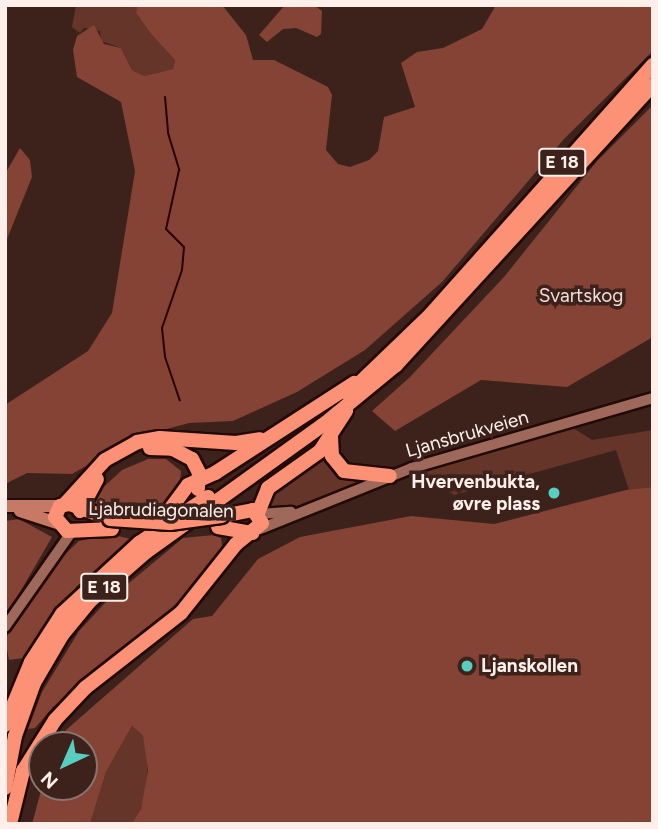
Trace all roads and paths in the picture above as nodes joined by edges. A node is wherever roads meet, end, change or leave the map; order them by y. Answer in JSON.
{"nodes":[{"id":1,"x":653,"y":65,"type":"edge"},
{"id":2,"x":653,"y":85,"type":"edge"},
{"id":3,"x":375,"y":368,"type":"junction"},
{"id":4,"x":653,"y":398,"type":"edge"},
{"id":5,"x":350,"y":404,"type":"junction"},
{"id":6,"x":274,"y":434,"type":"junction"},
{"id":7,"x":331,"y":436,"type":"junction"},
{"id":8,"x":390,"y":476,"type":"junction"},
{"id":9,"x":200,"y":480,"type":"junction"},
{"id":10,"x":63,"y":505,"type":"junction"},
{"id":11,"x":6,"y":506,"type":"edge"},
{"id":12,"x":80,"y":511,"type":"junction"},
{"id":13,"x":183,"y":512,"type":"junction"},
{"id":14,"x":255,"y":512,"type":"junction"},
{"id":15,"x":294,"y":512,"type":"junction"},
{"id":16,"x":220,"y":522,"type":"junction"},
{"id":17,"x":57,"y":524,"type":"junction"},
{"id":18,"x":111,"y":524,"type":"junction"},
{"id":19,"x":74,"y":529,"type":"junction"},
{"id":20,"x":155,"y":531,"type":"junction"},
{"id":21,"x":253,"y":531,"type":"junction"},
{"id":22,"x":55,"y":551,"type":"junction"},
{"id":23,"x":5,"y":627,"type":"edge"},
{"id":24,"x":5,"y":726,"type":"edge"},
{"id":25,"x":5,"y":788,"type":"edge"},
{"id":26,"x":9,"y":824,"type":"edge"}],
"edges":[{"from":1,"to":3,"type":"highway","number":"E 18"},
{"from":2,"to":5,"type":"highway","number":"E 18"},
{"from":3,"to":6,"type":"highway","number":"E 18"},
{"from":3,"to":13,"type":"highway","number":"E 18"},
{"from":4,"to":8,"type":"main road","name":"Ljansbrukveien"},
{"from":5,"to":7,"type":"highway","number":"E 18"},
{"from":5,"to":25,"type":"highway","number":"E 18"},
{"from":6,"to":9,"type":"highway","number":"E 18"},
{"from":6,"to":10,"type":"highway","number":"E 18"},
{"from":7,"to":8,"type":"highway"},
{"from":7,"to":14,"type":"highway","number":"E 18"},
{"from":8,"to":15,"type":"main road","name":"Ljansbrukveien"},
{"from":9,"to":12,"type":"highway"},
{"from":9,"to":13,"type":"highway","number":"E 18"},
{"from":9,"to":20,"type":"highway","number":"E 18"},
{"from":10,"to":11,"type":"main road","name":"Ljabrudiagonalen"},
{"from":10,"to":12,"type":"highway","name":"Ljabrudiagonalen"},
{"from":10,"to":17,"type":"highway","number":"E 18"},
{"from":11,"to":17,"type":"main road","name":"Ljabrudiagonalen"},
{"from":12,"to":18,"type":"highway","name":"Ljabrudiagonalen"},
{"from":12,"to":19,"type":"highway"},
{"from":13,"to":20,"type":"highway","number":"E 18"},
{"from":14,"to":15,"type":"main road","name":"Ljansbrukveien"},
{"from":14,"to":16,"type":"highway","name":"Ljabrudiagonalen"},
{"from":14,"to":21,"type":"highway","number":"E 18"},
{"from":15,"to":21,"type":"main road","name":"Ljansbrukveien"},
{"from":16,"to":18,"type":"highway","name":"Ljabrudiagonalen"},
{"from":16,"to":21,"type":"highway","name":"Ljabrudiagonalen"},
{"from":17,"to":19,"type":"highway","name":"Ljabrudiagonalen"},
{"from":17,"to":22,"type":"main road"},
{"from":18,"to":19,"type":"highway","name":"Ljabrudiagonalen"},
{"from":19,"to":22,"type":"main road"},
{"from":20,"to":24,"type":"highway","number":"E 18"},
{"from":21,"to":26,"type":"highway"},
{"from":22,"to":23,"type":"main road"}]}
